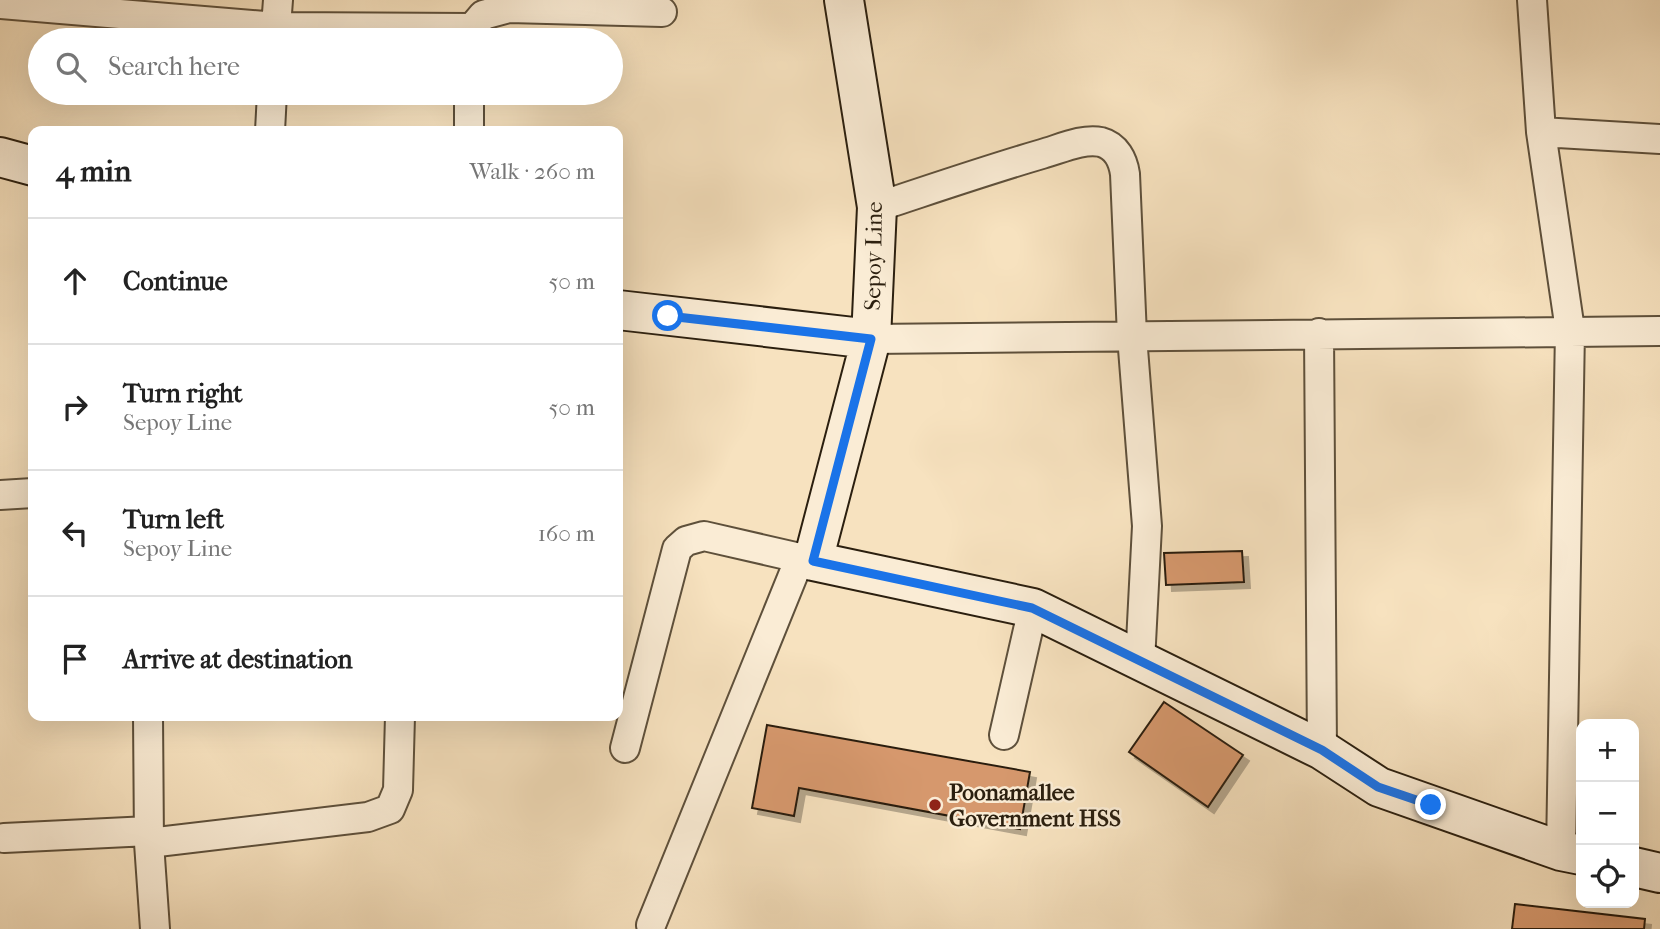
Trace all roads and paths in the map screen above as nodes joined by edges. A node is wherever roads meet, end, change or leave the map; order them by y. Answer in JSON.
{"nodes":[{"id":1,"x":844,"y":0,"type":"edge"},
{"id":2,"x":1532,"y":0,"type":"edge"},
{"id":3,"x":0,"y":4,"type":"edge"},
{"id":4,"x":662,"y":12,"type":"dead end"},
{"id":5,"x":277,"y":23,"type":"edge"},
{"id":6,"x":365,"y":28,"type":"edge"},
{"id":7,"x":475,"y":28,"type":"edge"},
{"id":8,"x":271,"y":105,"type":"edge"},
{"id":9,"x":469,"y":105,"type":"edge"},
{"id":10,"x":270,"y":126,"type":"edge"},
{"id":11,"x":469,"y":126,"type":"edge"},
{"id":12,"x":1541,"y":132,"type":"junction"},
{"id":13,"x":1660,"y":139,"type":"edge"},
{"id":14,"x":0,"y":157,"type":"edge"},
{"id":15,"x":28,"y":165,"type":"edge"},
{"id":16,"x":877,"y":207,"type":"junction"},
{"id":17,"x":623,"y":311,"type":"edge"},
{"id":18,"x":1570,"y":330,"type":"junction"},
{"id":19,"x":1660,"y":331,"type":"edge"},
{"id":20,"x":1319,"y":333,"type":"junction"},
{"id":21,"x":1132,"y":336,"type":"junction"},
{"id":22,"x":871,"y":339,"type":"junction"},
{"id":23,"x":28,"y":493,"type":"edge"},
{"id":24,"x":0,"y":495,"type":"edge"},
{"id":25,"x":807,"y":560,"type":"junction"},
{"id":26,"x":1032,"y":608,"type":"junction"},
{"id":27,"x":1140,"y":662,"type":"junction"},
{"id":28,"x":148,"y":721,"type":"edge"},
{"id":29,"x":400,"y":721,"type":"edge"},
{"id":30,"x":1004,"y":734,"type":"dead end"},
{"id":31,"x":625,"y":748,"type":"dead end"},
{"id":32,"x":1322,"y":750,"type":"junction"},
{"id":33,"x":149,"y":837,"type":"junction"},
{"id":34,"x":4,"y":838,"type":"dead end"},
{"id":35,"x":1571,"y":853,"type":"edge"},
{"id":36,"x":1639,"y":868,"type":"edge"},
{"id":37,"x":1660,"y":873,"type":"edge"},
{"id":38,"x":651,"y":925,"type":"dead end"},
{"id":39,"x":155,"y":929,"type":"edge"}],
"edges":[{"from":1,"to":16,"type":"street","name":"Sepoy Line"},
{"from":2,"to":12,"type":"street"},
{"from":3,"to":5,"type":"street"},
{"from":4,"to":7,"type":"street"},
{"from":5,"to":6,"type":"street"},
{"from":8,"to":10,"type":"street"},
{"from":9,"to":11,"type":"street"},
{"from":12,"to":13,"type":"street"},
{"from":12,"to":18,"type":"street"},
{"from":14,"to":15,"type":"street"},
{"from":16,"to":21,"type":"street"},
{"from":16,"to":22,"type":"street","name":"Sepoy Line"},
{"from":17,"to":22,"type":"street"},
{"from":18,"to":19,"type":"street"},
{"from":18,"to":20,"type":"street"},
{"from":18,"to":35,"type":"street"},
{"from":20,"to":21,"type":"street"},
{"from":20,"to":32,"type":"street"},
{"from":21,"to":22,"type":"street"},
{"from":21,"to":27,"type":"street"},
{"from":22,"to":25,"type":"street","name":"Sepoy Line"},
{"from":23,"to":24,"type":"street"},
{"from":25,"to":26,"type":"street"},
{"from":25,"to":31,"type":"street"},
{"from":25,"to":38,"type":"street"},
{"from":26,"to":27,"type":"street"},
{"from":26,"to":30,"type":"street"},
{"from":27,"to":32,"type":"street"},
{"from":28,"to":33,"type":"street"},
{"from":29,"to":33,"type":"street"},
{"from":32,"to":35,"type":"street"},
{"from":33,"to":34,"type":"street"},
{"from":33,"to":39,"type":"street"},
{"from":36,"to":37,"type":"street"}]}
